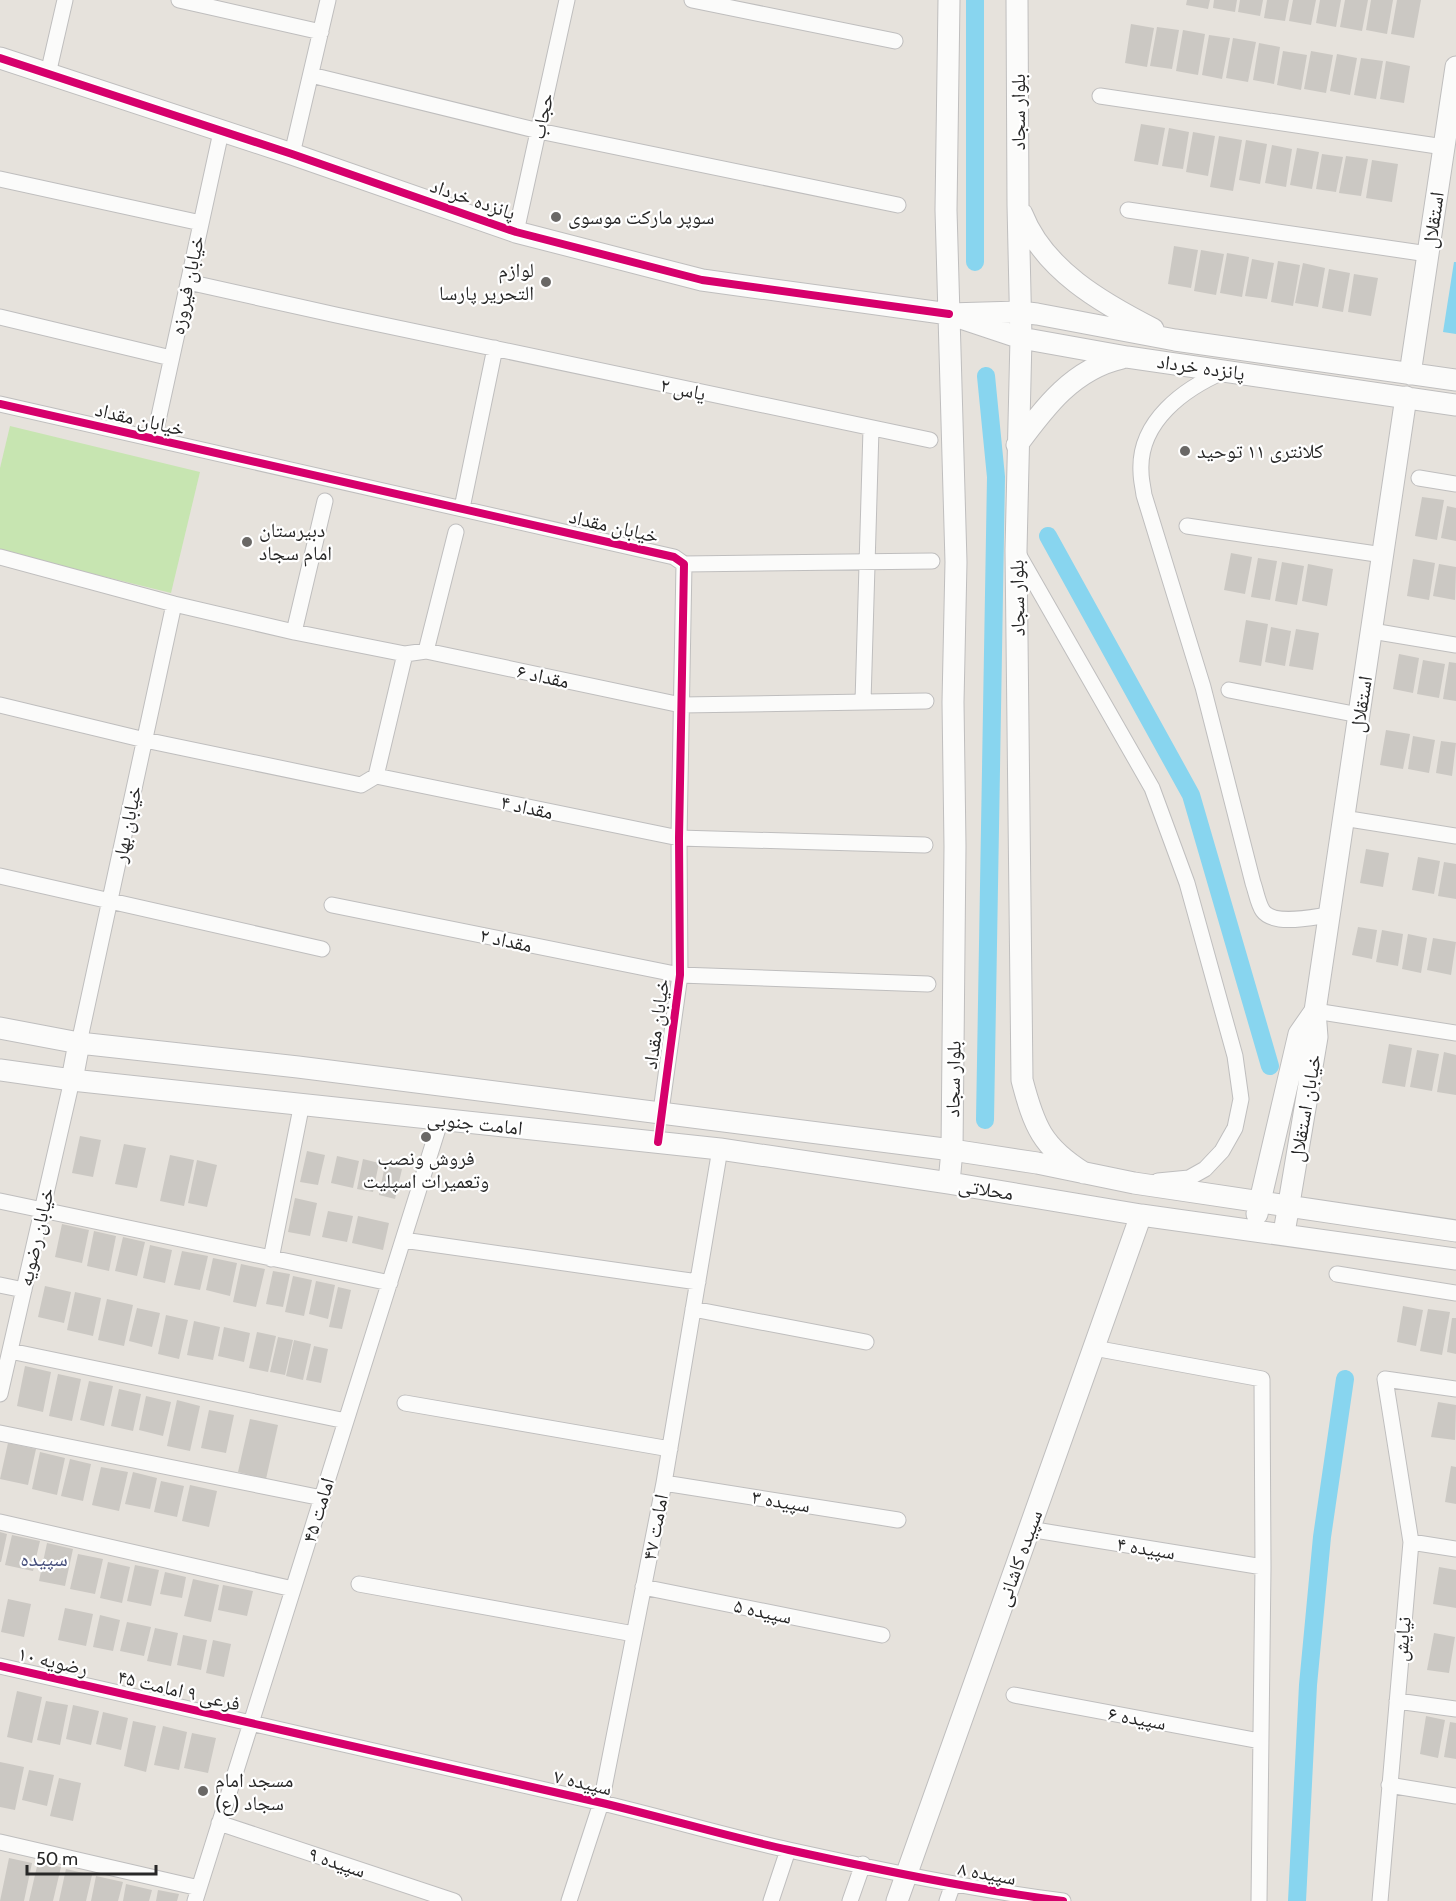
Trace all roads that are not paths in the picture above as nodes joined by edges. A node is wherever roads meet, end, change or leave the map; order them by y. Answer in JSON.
{"nodes":[{"id":1,"x":64,"y":0,"type":"edge"},
{"id":2,"x":179,"y":0,"type":"edge"},
{"id":3,"x":328,"y":0,"type":"edge"},
{"id":4,"x":567,"y":0,"type":"edge"},
{"id":5,"x":692,"y":0,"type":"edge"},
{"id":6,"x":949,"y":0,"type":"edge"},
{"id":7,"x":1017,"y":0,"type":"edge"},
{"id":8,"x":321,"y":33,"type":"junction"},
{"id":9,"x":895,"y":41,"type":"dead end"},
{"id":10,"x":0,"y":58,"type":"edge"},
{"id":11,"x":1456,"y":67,"type":"edge"},
{"id":12,"x":48,"y":74,"type":"junction"},
{"id":13,"x":311,"y":75,"type":"junction"},
{"id":14,"x":1100,"y":96,"type":"dead end"},
{"id":15,"x":539,"y":131,"type":"junction"},
{"id":16,"x":221,"y":132,"type":"junction"},
{"id":17,"x":1444,"y":147,"type":"junction"},
{"id":18,"x":292,"y":154,"type":"junction"},
{"id":19,"x":0,"y":179,"type":"edge"},
{"id":20,"x":898,"y":205,"type":"dead end"},
{"id":21,"x":1018,"y":205,"type":"junction"},
{"id":22,"x":1128,"y":210,"type":"dead end"},
{"id":23,"x":201,"y":223,"type":"junction"},
{"id":24,"x":516,"y":232,"type":"junction"},
{"id":25,"x":1428,"y":254,"type":"junction"},
{"id":26,"x":188,"y":282,"type":"junction"},
{"id":27,"x":1020,"y":312,"type":"junction"},
{"id":28,"x":949,"y":314,"type":"junction"},
{"id":29,"x":0,"y":317,"type":"edge"},
{"id":30,"x":1021,"y":338,"type":"junction"},
{"id":31,"x":1175,"y":340,"type":"junction"},
{"id":32,"x":495,"y":348,"type":"junction"},
{"id":33,"x":1127,"y":357,"type":"junction"},
{"id":34,"x":171,"y":358,"type":"junction"},
{"id":35,"x":1225,"y":371,"type":"junction"},
{"id":36,"x":1410,"y":374,"type":"junction"},
{"id":37,"x":1456,"y":380,"type":"edge"},
{"id":38,"x":1406,"y":398,"type":"junction"},
{"id":39,"x":0,"y":404,"type":"edge"},
{"id":40,"x":1456,"y":405,"type":"edge"},
{"id":41,"x":871,"y":429,"type":"junction"},
{"id":42,"x":154,"y":439,"type":"junction"},
{"id":43,"x":930,"y":441,"type":"dead end"},
{"id":44,"x":1017,"y":445,"type":"junction"},
{"id":45,"x":1419,"y":478,"type":"dead end"},
{"id":46,"x":1456,"y":484,"type":"edge"},
{"id":47,"x":325,"y":501,"type":"dead end"},
{"id":48,"x":462,"y":508,"type":"junction"},
{"id":49,"x":1187,"y":526,"type":"dead end"},
{"id":50,"x":456,"y":532,"type":"dead end"},
{"id":51,"x":1016,"y":550,"type":"junction"},
{"id":52,"x":1383,"y":555,"type":"junction"},
{"id":53,"x":0,"y":557,"type":"edge"},
{"id":54,"x":867,"y":560,"type":"junction"},
{"id":55,"x":932,"y":561,"type":"dead end"},
{"id":56,"x":684,"y":564,"type":"junction"},
{"id":57,"x":174,"y":604,"type":"junction"},
{"id":58,"x":1372,"y":631,"type":"junction"},
{"id":59,"x":294,"y":632,"type":"junction"},
{"id":60,"x":1456,"y":645,"type":"edge"},
{"id":61,"x":426,"y":651,"type":"junction"},
{"id":62,"x":405,"y":654,"type":"junction"},
{"id":63,"x":1229,"y":690,"type":"dead end"},
{"id":64,"x":926,"y":701,"type":"dead end"},
{"id":65,"x":863,"y":702,"type":"junction"},
{"id":66,"x":0,"y":705,"type":"edge"},
{"id":67,"x":681,"y":705,"type":"junction"},
{"id":68,"x":1359,"y":715,"type":"junction"},
{"id":69,"x":145,"y":740,"type":"junction"},
{"id":70,"x":376,"y":776,"type":"junction"},
{"id":71,"x":1343,"y":818,"type":"junction"},
{"id":72,"x":1456,"y":836,"type":"edge"},
{"id":73,"x":679,"y":838,"type":"junction"},
{"id":74,"x":925,"y":845,"type":"dead end"},
{"id":75,"x":0,"y":876,"type":"edge"},
{"id":76,"x":110,"y":902,"type":"junction"},
{"id":77,"x":332,"y":905,"type":"dead end"},
{"id":78,"x":1329,"y":915,"type":"junction"},
{"id":79,"x":322,"y":949,"type":"dead end"},
{"id":80,"x":680,"y":975,"type":"junction"},
{"id":81,"x":928,"y":984,"type":"dead end"},
{"id":82,"x":1315,"y":1011,"type":"junction"},
{"id":83,"x":0,"y":1029,"type":"edge"},
{"id":84,"x":1456,"y":1033,"type":"edge"},
{"id":85,"x":79,"y":1043,"type":"junction"},
{"id":86,"x":258,"y":1063,"type":"junction"},
{"id":87,"x":0,"y":1070,"type":"edge"},
{"id":88,"x":72,"y":1080,"type":"junction"},
{"id":89,"x":255,"y":1098,"type":"junction"},
{"id":90,"x":302,"y":1103,"type":"junction"},
{"id":91,"x":661,"y":1112,"type":"junction"},
{"id":92,"x":441,"y":1119,"type":"junction"},
{"id":93,"x":658,"y":1143,"type":"junction"},
{"id":94,"x":720,"y":1149,"type":"junction"},
{"id":95,"x":952,"y":1150,"type":"junction"},
{"id":96,"x":1084,"y":1173,"type":"junction"},
{"id":97,"x":949,"y":1183,"type":"junction"},
{"id":98,"x":1134,"y":1183,"type":"junction"},
{"id":99,"x":0,"y":1201,"type":"edge"},
{"id":100,"x":1259,"y":1202,"type":"junction"},
{"id":101,"x":1288,"y":1205,"type":"junction"},
{"id":102,"x":42,"y":1211,"type":"junction"},
{"id":103,"x":1142,"y":1215,"type":"junction"},
{"id":104,"x":1254,"y":1230,"type":"junction"},
{"id":105,"x":1456,"y":1231,"type":"edge"},
{"id":106,"x":1284,"y":1233,"type":"junction"},
{"id":107,"x":403,"y":1240,"type":"junction"},
{"id":108,"x":1456,"y":1258,"type":"edge"},
{"id":109,"x":271,"y":1259,"type":"junction"},
{"id":110,"x":1337,"y":1274,"type":"dead end"},
{"id":111,"x":698,"y":1282,"type":"junction"},
{"id":112,"x":390,"y":1283,"type":"junction"},
{"id":113,"x":0,"y":1285,"type":"edge"},
{"id":114,"x":24,"y":1290,"type":"junction"},
{"id":115,"x":1456,"y":1293,"type":"edge"},
{"id":116,"x":693,"y":1309,"type":"junction"},
{"id":117,"x":866,"y":1342,"type":"dead end"},
{"id":118,"x":1094,"y":1348,"type":"junction"},
{"id":119,"x":10,"y":1351,"type":"junction"},
{"id":120,"x":1456,"y":1389,"type":"edge"},
{"id":121,"x":0,"y":1394,"type":"edge"},
{"id":122,"x":405,"y":1403,"type":"dead end"},
{"id":123,"x":346,"y":1421,"type":"junction"},
{"id":124,"x":0,"y":1433,"type":"edge"},
{"id":125,"x":670,"y":1449,"type":"junction"},
{"id":126,"x":664,"y":1483,"type":"junction"},
{"id":127,"x":322,"y":1498,"type":"junction"},
{"id":128,"x":898,"y":1520,"type":"dead end"},
{"id":129,"x":0,"y":1522,"type":"edge"},
{"id":130,"x":1029,"y":1529,"type":"junction"},
{"id":131,"x":1411,"y":1542,"type":"junction"},
{"id":132,"x":1456,"y":1549,"type":"edge"},
{"id":133,"x":1263,"y":1567,"type":"junction"},
{"id":134,"x":359,"y":1584,"type":"dead end"},
{"id":135,"x":643,"y":1587,"type":"junction"},
{"id":136,"x":293,"y":1589,"type":"junction"},
{"id":137,"x":634,"y":1634,"type":"junction"},
{"id":138,"x":882,"y":1635,"type":"dead end"},
{"id":139,"x":0,"y":1666,"type":"edge"},
{"id":140,"x":99,"y":1689,"type":"joint"},
{"id":141,"x":1014,"y":1695,"type":"dead end"},
{"id":142,"x":1397,"y":1701,"type":"junction"},
{"id":143,"x":1456,"y":1708,"type":"edge"},
{"id":144,"x":251,"y":1724,"type":"junction"},
{"id":145,"x":1260,"y":1741,"type":"junction"},
{"id":146,"x":1389,"y":1785,"type":"junction"},
{"id":147,"x":1456,"y":1796,"type":"edge"},
{"id":148,"x":601,"y":1803,"type":"junction"},
{"id":149,"x":219,"y":1823,"type":"junction"},
{"id":150,"x":0,"y":1842,"type":"edge"},
{"id":151,"x":788,"y":1850,"type":"junction"},
{"id":152,"x":863,"y":1864,"type":"junction"},
{"id":153,"x":906,"y":1876,"type":"junction"},
{"id":154,"x":953,"y":1884,"type":"junction"},
{"id":155,"x":197,"y":1894,"type":"edge"},
{"id":156,"x":1009,"y":1898,"type":"edge"},
{"id":157,"x":454,"y":1901,"type":"edge"},
{"id":158,"x":569,"y":1901,"type":"edge"},
{"id":159,"x":771,"y":1901,"type":"edge"},
{"id":160,"x":850,"y":1901,"type":"edge"},
{"id":161,"x":897,"y":1901,"type":"edge"},
{"id":162,"x":947,"y":1901,"type":"edge"},
{"id":163,"x":1063,"y":1901,"type":"edge"},
{"id":164,"x":1258,"y":1901,"type":"edge"},
{"id":165,"x":1380,"y":1901,"type":"edge"}],
"edges":[{"from":1,"to":12,"type":"street"},
{"from":2,"to":8,"type":"street"},
{"from":3,"to":8,"type":"street"},
{"from":4,"to":15,"type":"street","name":"حجاب"},
{"from":5,"to":9,"type":"street"},
{"from":6,"to":28,"type":"main road","name":"بلوار سجاد"},
{"from":7,"to":21,"type":"main road","name":"بلوار سجاد"},
{"from":8,"to":13,"type":"street"},
{"from":10,"to":12,"type":"main road","name":"پانزده خرداد"},
{"from":11,"to":17,"type":"main road","name":"استقلال"},
{"from":12,"to":16,"type":"main road","name":"پانزده خرداد"},
{"from":13,"to":15,"type":"street"},
{"from":13,"to":18,"type":"street"},
{"from":14,"to":17,"type":"street"},
{"from":15,"to":20,"type":"street"},
{"from":15,"to":24,"type":"street","name":"حجاب"},
{"from":16,"to":18,"type":"main road","name":"پانزده خرداد"},
{"from":16,"to":23,"type":"street","name":"خیابان فیروزه"},
{"from":17,"to":25,"type":"main road","name":"استقلال"},
{"from":18,"to":24,"type":"main road","name":"پانزده خرداد"},
{"from":19,"to":23,"type":"street"},
{"from":21,"to":27,"type":"main road","name":"بلوار سجاد"},
{"from":21,"to":31,"type":"main road"},
{"from":22,"to":25,"type":"street"},
{"from":23,"to":26,"type":"street","name":"خیابان فیروزه"},
{"from":24,"to":28,"type":"main road","name":"پانزده خرداد"},
{"from":25,"to":36,"type":"main road","name":"استقلال"},
{"from":26,"to":32,"type":"street","name":"یاس ۲"},
{"from":26,"to":34,"type":"street","name":"خیابان فیروزه"},
{"from":27,"to":28,"type":"main road","name":"پانزده خرداد"},
{"from":27,"to":30,"type":"main road","name":"بلوار سجاد"},
{"from":27,"to":31,"type":"main road","name":"پانزده خرداد"},
{"from":28,"to":30,"type":"main road","name":"پانزده خرداد"},
{"from":28,"to":95,"type":"main road","name":"بلوار سجاد"},
{"from":29,"to":34,"type":"street"},
{"from":30,"to":33,"type":"main road","name":"پانزده خرداد"},
{"from":30,"to":44,"type":"main road","name":"بلوار سجاد"},
{"from":31,"to":36,"type":"main road","name":"پانزده خرداد"},
{"from":32,"to":41,"type":"street","name":"یاس ۲"},
{"from":32,"to":48,"type":"street"},
{"from":33,"to":35,"type":"main road","name":"پانزده خرداد"},
{"from":33,"to":44,"type":"main road"},
{"from":34,"to":42,"type":"street","name":"خیابان فیروزه"},
{"from":35,"to":38,"type":"main road","name":"پانزده خرداد"},
{"from":35,"to":78,"type":"street"},
{"from":36,"to":37,"type":"main road","name":"پانزده خرداد"},
{"from":38,"to":40,"type":"main road","name":"پانزده خرداد"},
{"from":38,"to":52,"type":"main road","name":"استقلال"},
{"from":39,"to":42,"type":"street","name":"خیابان مقداد"},
{"from":41,"to":43,"type":"street","name":"یاس ۲"},
{"from":41,"to":54,"type":"street"},
{"from":42,"to":48,"type":"street","name":"خیابان مقداد"},
{"from":44,"to":51,"type":"main road","name":"بلوار سجاد"},
{"from":45,"to":46,"type":"street"},
{"from":47,"to":59,"type":"street"},
{"from":48,"to":56,"type":"street","name":"خیابان مقداد"},
{"from":49,"to":52,"type":"street"},
{"from":50,"to":61,"type":"street"},
{"from":51,"to":96,"type":"main road","name":"بلوار سجاد"},
{"from":51,"to":98,"type":"street"},
{"from":52,"to":58,"type":"main road","name":"استقلال"},
{"from":53,"to":57,"type":"street","name":"مقداد ۶"},
{"from":54,"to":55,"type":"street"},
{"from":54,"to":56,"type":"street"},
{"from":54,"to":65,"type":"street"},
{"from":56,"to":67,"type":"street","name":"خیابان مقداد"},
{"from":57,"to":59,"type":"street","name":"مقداد ۶"},
{"from":57,"to":69,"type":"street","name":"خیابان بهار"},
{"from":58,"to":60,"type":"street"},
{"from":58,"to":68,"type":"main road","name":"استقلال"},
{"from":59,"to":62,"type":"street","name":"مقداد ۶"},
{"from":61,"to":62,"type":"street","name":"مقداد ۶"},
{"from":61,"to":67,"type":"street","name":"مقداد ۶"},
{"from":62,"to":70,"type":"street"},
{"from":63,"to":68,"type":"street"},
{"from":64,"to":65,"type":"street","name":"مقداد ۶"},
{"from":65,"to":67,"type":"street","name":"مقداد ۶"},
{"from":66,"to":69,"type":"street"},
{"from":67,"to":73,"type":"street","name":"خیابان مقداد"},
{"from":68,"to":71,"type":"main road","name":"استقلال"},
{"from":69,"to":70,"type":"street"},
{"from":69,"to":76,"type":"street","name":"خیابان بهار"},
{"from":70,"to":73,"type":"street","name":"مقداد ۴"},
{"from":71,"to":72,"type":"street"},
{"from":71,"to":78,"type":"main road","name":"استقلال"},
{"from":73,"to":74,"type":"street","name":"مقداد ۴"},
{"from":73,"to":80,"type":"street","name":"خیابان مقداد"},
{"from":75,"to":76,"type":"street"},
{"from":76,"to":79,"type":"street"},
{"from":76,"to":85,"type":"street","name":"خیابان بهار"},
{"from":77,"to":80,"type":"street","name":"مقداد ۲"},
{"from":78,"to":82,"type":"main road","name":"استقلال"},
{"from":80,"to":81,"type":"street","name":"مقداد ۲"},
{"from":80,"to":91,"type":"street","name":"خیابان مقداد"},
{"from":82,"to":84,"type":"street"},
{"from":82,"to":100,"type":"main road"},
{"from":82,"to":101,"type":"main road","name":"خیابان استقلال"},
{"from":83,"to":85,"type":"main road"},
{"from":85,"to":86,"type":"main road"},
{"from":85,"to":88,"type":"main road"},
{"from":86,"to":89,"type":"main road"},
{"from":86,"to":91,"type":"main road"},
{"from":87,"to":88,"type":"main road","name":"امامت جنوبی"},
{"from":88,"to":89,"type":"main road","name":"امامت جنوبی"},
{"from":88,"to":102,"type":"street","name":"خیابان رضویه"},
{"from":89,"to":90,"type":"main road","name":"امامت جنوبی"},
{"from":90,"to":92,"type":"main road","name":"امامت جنوبی"},
{"from":90,"to":109,"type":"street"},
{"from":91,"to":93,"type":"main road"},
{"from":91,"to":95,"type":"main road"},
{"from":92,"to":93,"type":"main road","name":"امامت جنوبی"},
{"from":92,"to":107,"type":"street","name":"امامت ۴۵"},
{"from":93,"to":94,"type":"main road","name":"امامت جنوبی"},
{"from":94,"to":97,"type":"main road","name":"امامت جنوبی"},
{"from":94,"to":111,"type":"street","name":"امامت ۴۷"},
{"from":95,"to":96,"type":"main road","name":"محلاتی"},
{"from":95,"to":97,"type":"main road","name":"محلاتی"},
{"from":96,"to":98,"type":"main road","name":"محلاتی"},
{"from":97,"to":103,"type":"main road","name":"محلاتی"},
{"from":98,"to":100,"type":"main road","name":"محلاتی"},
{"from":99,"to":102,"type":"street"},
{"from":100,"to":101,"type":"main road","name":"محلاتی"},
{"from":100,"to":104,"type":"main road"},
{"from":101,"to":105,"type":"main road","name":"محلاتی"},
{"from":101,"to":106,"type":"main road","name":"خیابان استقلال"},
{"from":102,"to":109,"type":"street"},
{"from":102,"to":114,"type":"street","name":"خیابان رضویه"},
{"from":103,"to":104,"type":"main road","name":"محلاتی"},
{"from":103,"to":118,"type":"main road","name":"سپیده کاشانی"},
{"from":104,"to":106,"type":"main road","name":"محلاتی"},
{"from":106,"to":108,"type":"main road","name":"محلاتی"},
{"from":107,"to":111,"type":"street"},
{"from":107,"to":112,"type":"street","name":"امامت ۴۵"},
{"from":109,"to":112,"type":"street"},
{"from":110,"to":115,"type":"street"},
{"from":111,"to":116,"type":"street","name":"امامت ۴۷"},
{"from":112,"to":123,"type":"street","name":"امامت ۴۵"},
{"from":113,"to":114,"type":"street"},
{"from":114,"to":119,"type":"street","name":"خیابان رضویه"},
{"from":116,"to":117,"type":"street"},
{"from":116,"to":125,"type":"street","name":"امامت ۴۷"},
{"from":118,"to":130,"type":"main road","name":"سپیده کاشانی"},
{"from":118,"to":133,"type":"street"},
{"from":119,"to":121,"type":"street","name":"خیابان رضویه"},
{"from":119,"to":123,"type":"street"},
{"from":120,"to":131,"type":"street","name":"نیایش"},
{"from":122,"to":125,"type":"street"},
{"from":123,"to":127,"type":"street","name":"امامت ۴۵"},
{"from":124,"to":127,"type":"street"},
{"from":125,"to":126,"type":"street","name":"امامت ۴۷"},
{"from":126,"to":128,"type":"street","name":"سپیده ۳"},
{"from":126,"to":135,"type":"street","name":"امامت ۴۷"},
{"from":127,"to":136,"type":"street","name":"امامت ۴۵"},
{"from":129,"to":136,"type":"street"},
{"from":130,"to":133,"type":"street","name":"سپیده ۴"},
{"from":130,"to":153,"type":"main road","name":"سپیده کاشانی"},
{"from":131,"to":132,"type":"street"},
{"from":131,"to":142,"type":"street","name":"نیایش"},
{"from":133,"to":145,"type":"street"},
{"from":134,"to":137,"type":"street"},
{"from":135,"to":137,"type":"street","name":"امامت ۴۷"},
{"from":135,"to":138,"type":"street","name":"سپیده ۵"},
{"from":136,"to":144,"type":"street","name":"امامت ۴۵"},
{"from":137,"to":148,"type":"street","name":"امامت ۴۷"},
{"from":139,"to":140,"type":"street","name":"رضویه ۱۰"},
{"from":140,"to":144,"type":"street","name":"فرعی ۹ امامت ۴۵"},
{"from":141,"to":145,"type":"street","name":"سپیده ۶"},
{"from":142,"to":143,"type":"street"},
{"from":142,"to":146,"type":"street","name":"نیایش"},
{"from":144,"to":148,"type":"street","name":"سپیده ۷"},
{"from":144,"to":149,"type":"street","name":"امامت ۴۵"},
{"from":145,"to":164,"type":"street"},
{"from":146,"to":147,"type":"street"},
{"from":146,"to":165,"type":"street","name":"نیایش"},
{"from":148,"to":151,"type":"street","name":"سپیده ۷"},
{"from":148,"to":158,"type":"street","name":"امامت ۴۷"},
{"from":149,"to":155,"type":"street","name":"امامت ۴۵"},
{"from":149,"to":157,"type":"street","name":"سپیده ۹"},
{"from":150,"to":155,"type":"street"},
{"from":151,"to":152,"type":"street","name":"سپیده ۷"},
{"from":151,"to":159,"type":"street"},
{"from":152,"to":153,"type":"street","name":"سپیده ۷"},
{"from":152,"to":160,"type":"street"},
{"from":153,"to":154,"type":"street","name":"سپیده ۸"},
{"from":153,"to":161,"type":"main road","name":"سپیده کاشانی"},
{"from":154,"to":156,"type":"street","name":"سپیده ۸"},
{"from":154,"to":162,"type":"street"},
{"from":156,"to":163,"type":"street","name":"سپیده ۸"}]}
